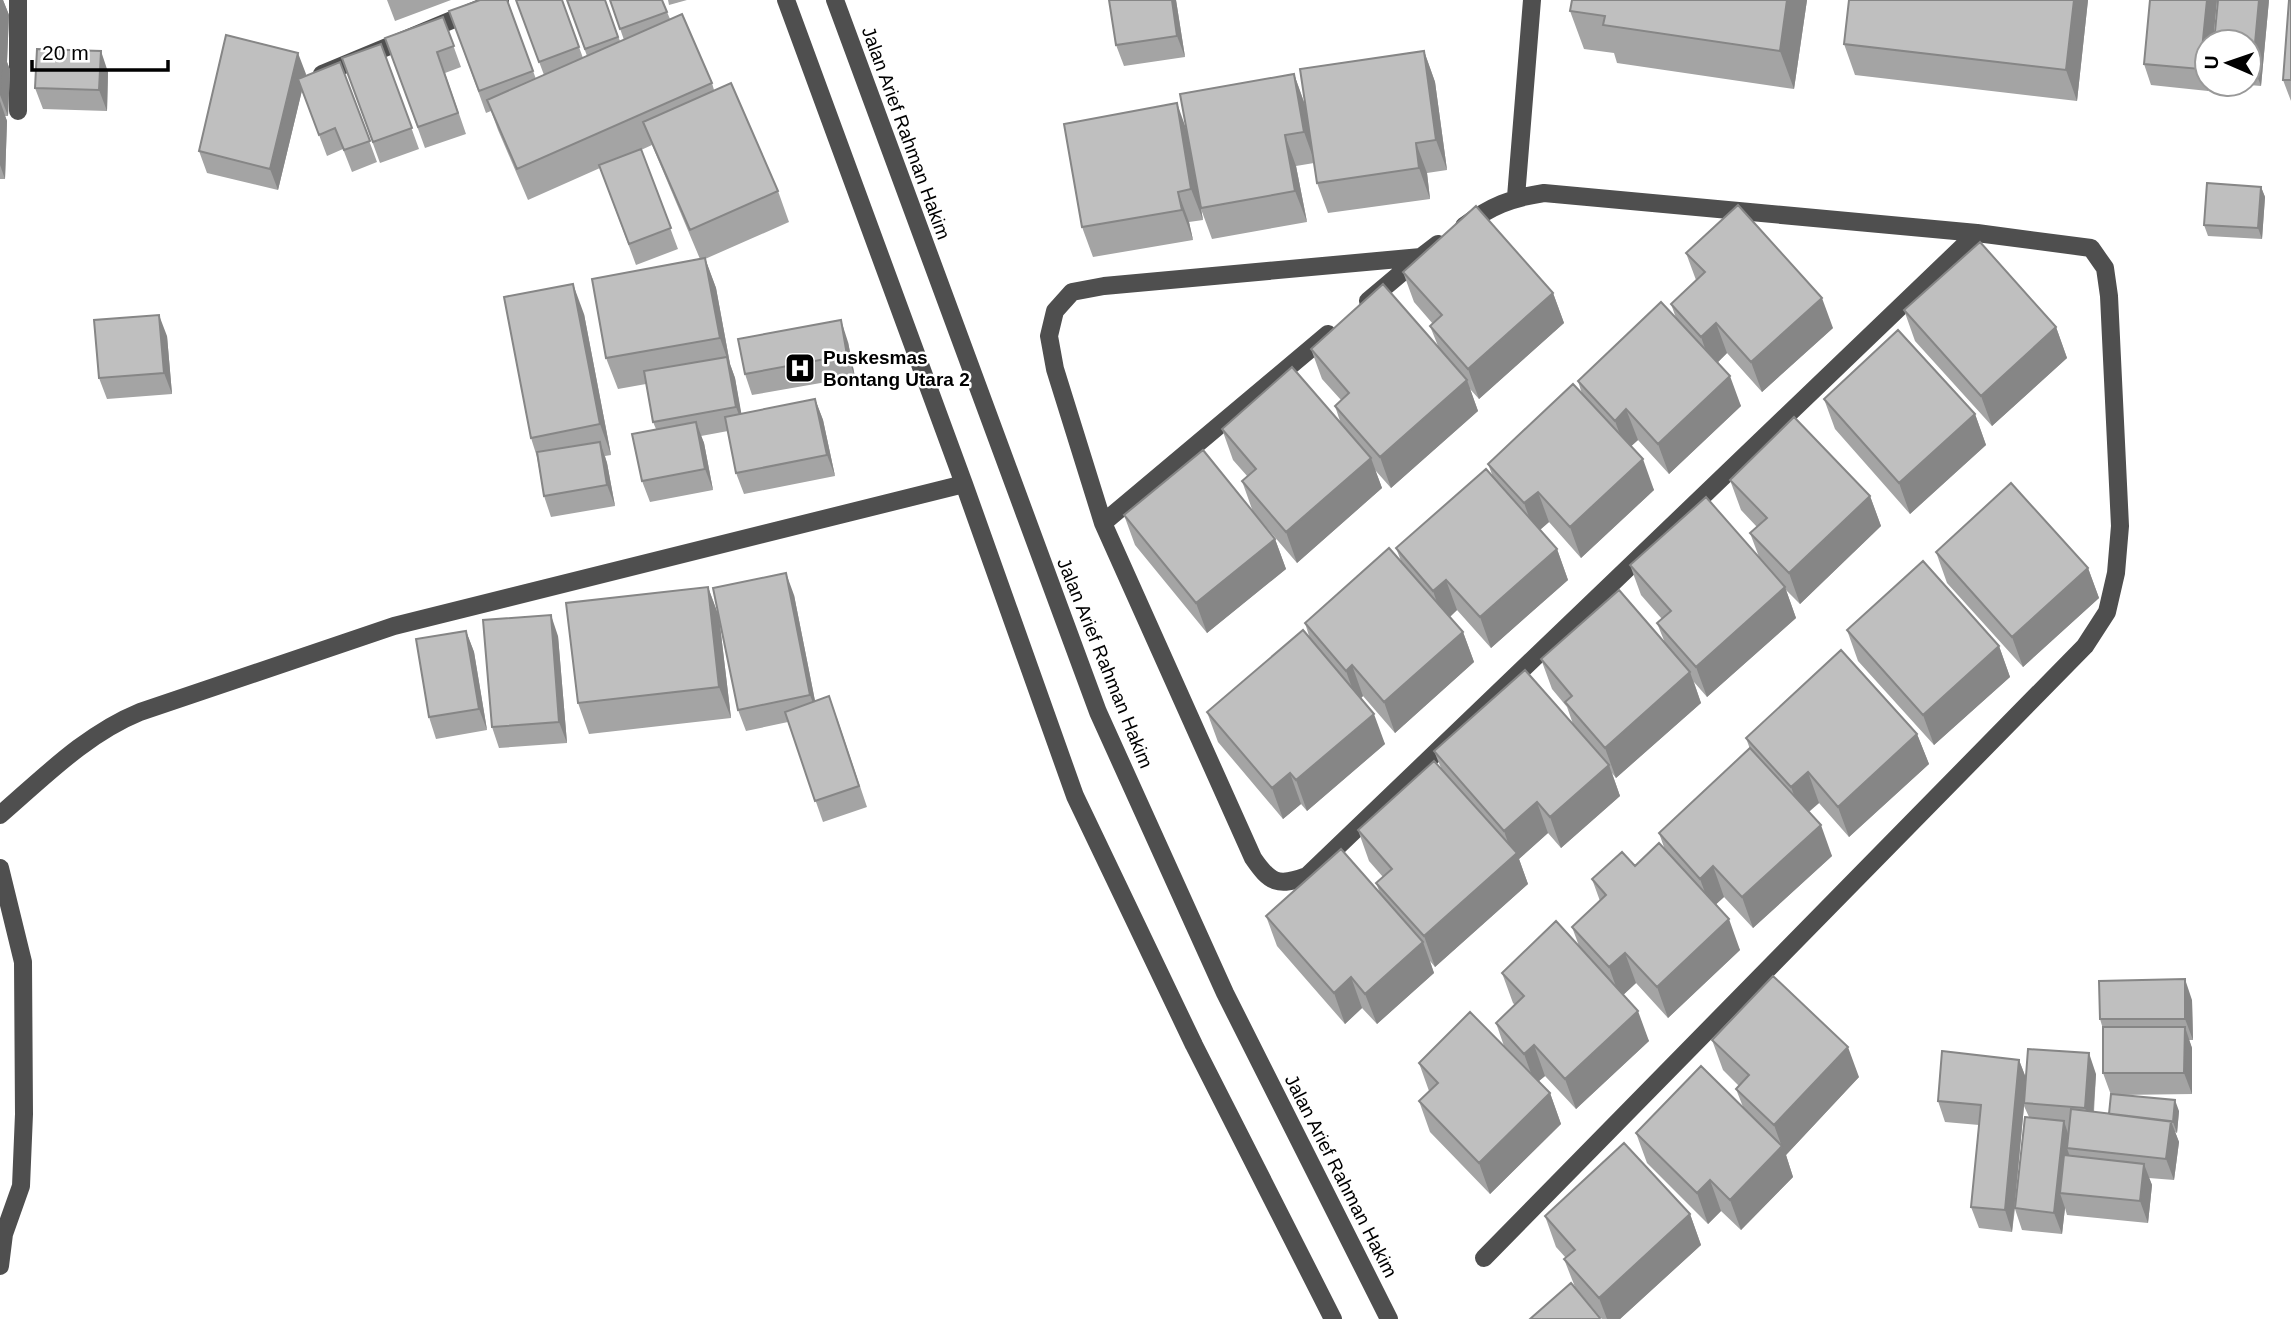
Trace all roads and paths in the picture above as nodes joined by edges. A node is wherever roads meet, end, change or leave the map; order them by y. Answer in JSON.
{"nodes":[{"id":1,"x":18,"y":0,"type":"edge"},
{"id":2,"x":500,"y":0,"type":"edge"},
{"id":3,"x":786,"y":0,"type":"edge"},
{"id":4,"x":835,"y":0,"type":"edge"},
{"id":5,"x":1532,"y":0,"type":"edge"},
{"id":6,"x":318,"y":76,"type":"edge"},
{"id":7,"x":18,"y":111,"type":"dead end"},
{"id":8,"x":1516,"y":197,"type":"junction"},
{"id":9,"x":1977,"y":233,"type":"junction"},
{"id":10,"x":1421,"y":257,"type":"junction"},
{"id":11,"x":964,"y":484,"type":"junction"},
{"id":12,"x":1103,"y":523,"type":"junction"},
{"id":13,"x":0,"y":815,"type":"edge"},
{"id":14,"x":0,"y":868,"type":"edge"},
{"id":15,"x":1484,"y":1258,"type":"dead end"},
{"id":16,"x":0,"y":1266,"type":"edge"},
{"id":17,"x":1333,"y":1319,"type":"edge"},
{"id":18,"x":1389,"y":1319,"type":"edge"}],
"edges":[{"from":1,"to":7,"type":"street"},
{"from":2,"to":6,"type":"street"},
{"from":3,"to":11,"type":"street"},
{"from":4,"to":18,"type":"street","name":"Jalan Arief Rahman Hakim"},
{"from":5,"to":8,"type":"street"},
{"from":8,"to":9,"type":"street"},
{"from":8,"to":10,"type":"street"},
{"from":9,"to":12,"type":"street"},
{"from":9,"to":15,"type":"street"},
{"from":10,"to":12,"type":"street"},
{"from":10,"to":12,"type":"street"},
{"from":11,"to":13,"type":"street"},
{"from":11,"to":17,"type":"street"},
{"from":14,"to":16,"type":"street"}]}
